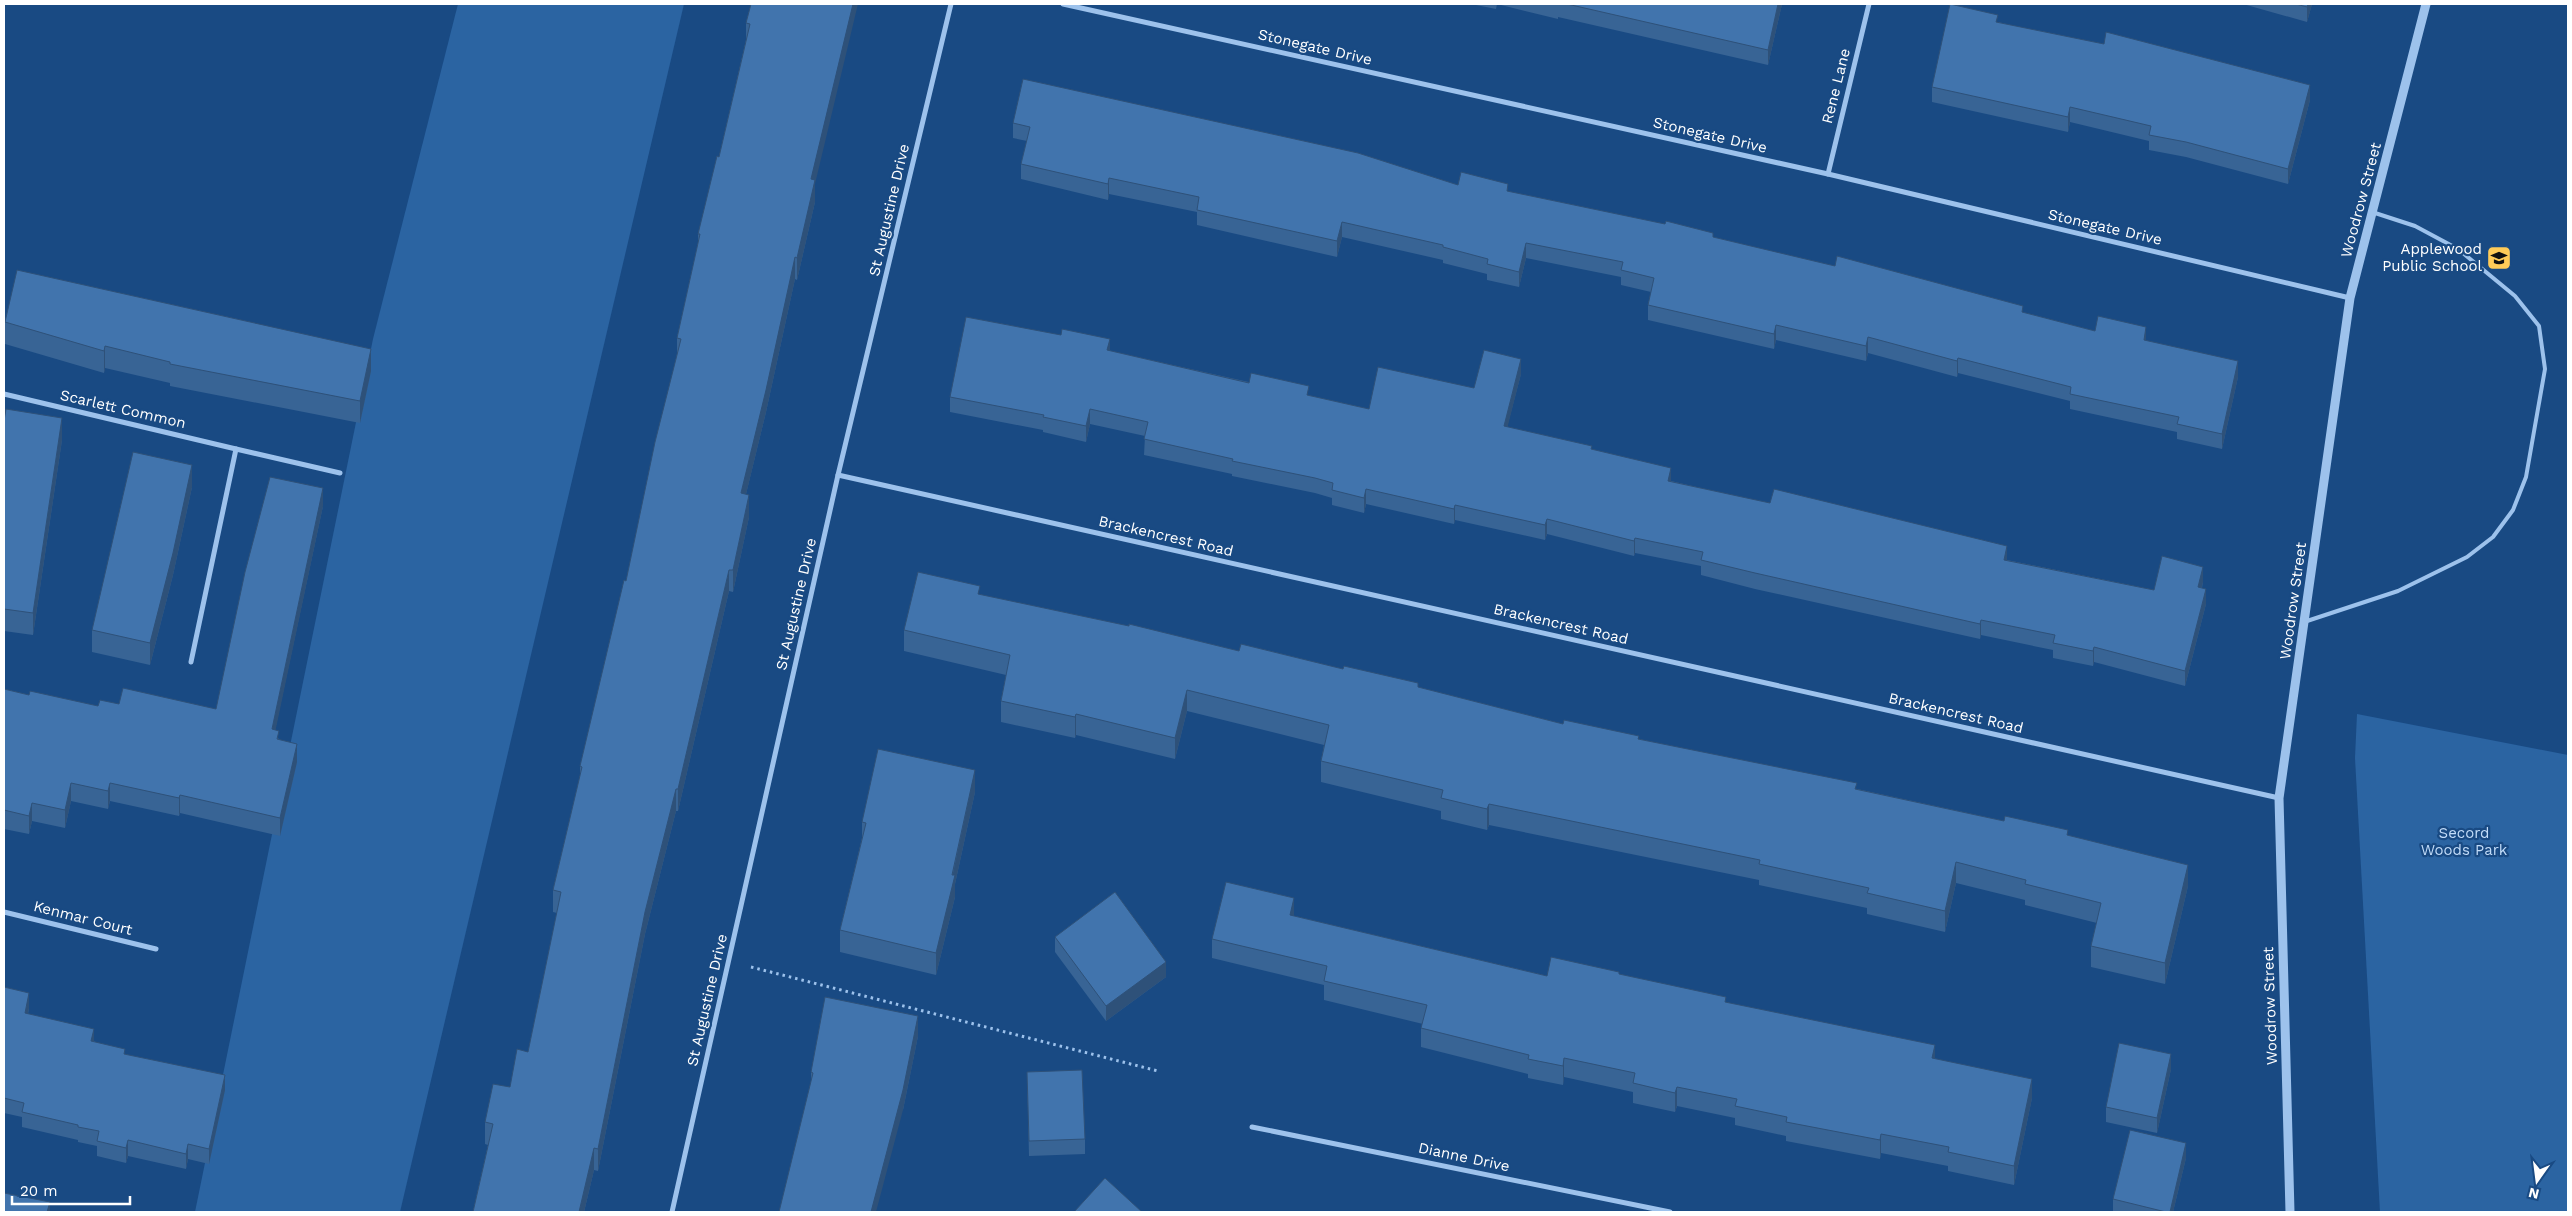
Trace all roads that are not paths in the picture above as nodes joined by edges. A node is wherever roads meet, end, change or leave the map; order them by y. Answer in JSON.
{"nodes":[{"id":1,"x":951,"y":4,"type":"edge"},
{"id":2,"x":1063,"y":4,"type":"edge"},
{"id":3,"x":1869,"y":4,"type":"edge"},
{"id":4,"x":2426,"y":4,"type":"edge"},
{"id":5,"x":1828,"y":174,"type":"junction"},
{"id":6,"x":2372,"y":212,"type":"junction"},
{"id":7,"x":2350,"y":298,"type":"junction"},
{"id":8,"x":4,"y":394,"type":"edge"},
{"id":9,"x":236,"y":449,"type":"junction"},
{"id":10,"x":340,"y":473,"type":"dead end"},
{"id":11,"x":838,"y":475,"type":"junction"},
{"id":12,"x":2304,"y":622,"type":"junction"},
{"id":13,"x":191,"y":662,"type":"dead end"},
{"id":14,"x":2279,"y":798,"type":"junction"},
{"id":15,"x":4,"y":912,"type":"edge"},
{"id":16,"x":156,"y":949,"type":"dead end"},
{"id":17,"x":1252,"y":1127,"type":"dead end"},
{"id":18,"x":672,"y":1212,"type":"edge"},
{"id":19,"x":1670,"y":1212,"type":"edge"},
{"id":20,"x":2290,"y":1212,"type":"edge"}],
"edges":[{"from":1,"to":11,"type":"street","name":"St Augustine Drive"},
{"from":2,"to":5,"type":"street","name":"Stonegate Drive"},
{"from":3,"to":5,"type":"street","name":"Rene Lane"},
{"from":4,"to":6,"type":"street","name":"Woodrow Street"},
{"from":5,"to":7,"type":"street","name":"Stonegate Drive"},
{"from":6,"to":7,"type":"street","name":"Woodrow Street"},
{"from":6,"to":12,"type":"lane"},
{"from":7,"to":12,"type":"street","name":"Woodrow Street"},
{"from":8,"to":9,"type":"street","name":"Scarlett Common"},
{"from":9,"to":10,"type":"street","name":"Scarlett Common"},
{"from":9,"to":13,"type":"street"},
{"from":11,"to":14,"type":"street","name":"Brackencrest Road"},
{"from":11,"to":18,"type":"street","name":"St Augustine Drive"},
{"from":12,"to":14,"type":"street","name":"Woodrow Street"},
{"from":14,"to":20,"type":"street","name":"Woodrow Street"},
{"from":15,"to":16,"type":"street","name":"Kenmar Court"},
{"from":17,"to":19,"type":"street","name":"Dianne Drive"}]}
